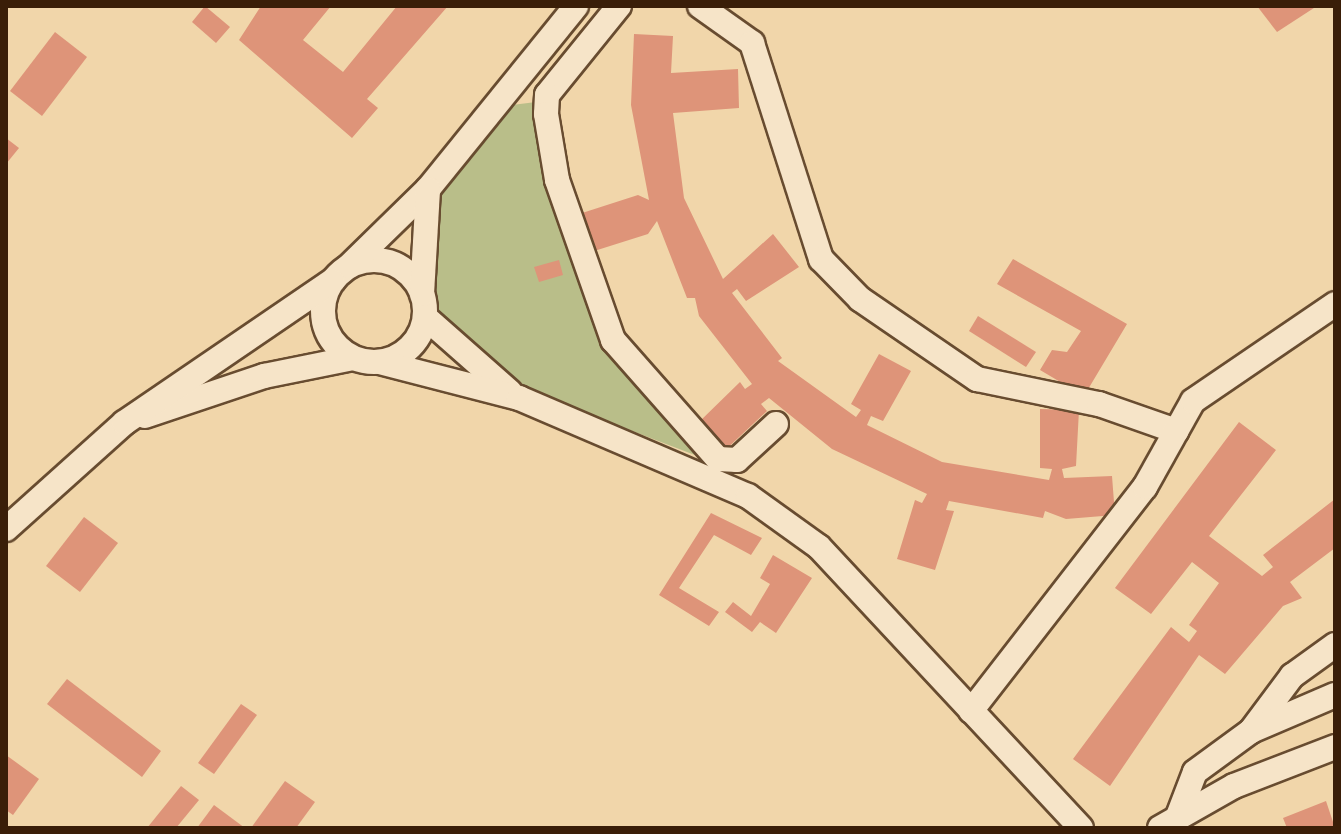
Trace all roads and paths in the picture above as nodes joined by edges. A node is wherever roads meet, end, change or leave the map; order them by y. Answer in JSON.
{"nodes":[{"id":1,"x":576,"y":6,"type":"edge"},
{"id":2,"x":619,"y":6,"type":"edge"},
{"id":3,"x":700,"y":6,"type":"edge"},
{"id":4,"x":428,"y":189,"type":"junction"},
{"id":5,"x":340,"y":274,"type":"junction"},
{"id":6,"x":1335,"y":304,"type":"edge"},
{"id":7,"x":423,"y":305,"type":"junction"},
{"id":8,"x":353,"y":358,"type":"junction"},
{"id":9,"x":379,"y":362,"type":"junction"},
{"id":10,"x":519,"y":398,"type":"junction"},
{"id":11,"x":124,"y":423,"type":"junction"},
{"id":12,"x":776,"y":424,"type":"dead end"},
{"id":13,"x":1176,"y":431,"type":"junction"},
{"id":14,"x":6,"y":529,"type":"edge"},
{"id":15,"x":1335,"y":645,"type":"edge"},
{"id":16,"x":1335,"y":695,"type":"edge"},
{"id":17,"x":971,"y":711,"type":"junction"},
{"id":18,"x":1251,"y":731,"type":"junction"},
{"id":19,"x":1335,"y":747,"type":"edge"},
{"id":20,"x":1169,"y":822,"type":"edge"},
{"id":21,"x":1081,"y":828,"type":"edge"}],
"edges":[{"from":1,"to":4,"type":"street"},
{"from":2,"to":12,"type":"street"},
{"from":3,"to":13,"type":"street"},
{"from":4,"to":5,"type":"street"},
{"from":4,"to":7,"type":"street"},
{"from":5,"to":7,"type":"street"},
{"from":5,"to":8,"type":"street"},
{"from":5,"to":11,"type":"street"},
{"from":6,"to":13,"type":"street"},
{"from":7,"to":9,"type":"street"},
{"from":7,"to":10,"type":"street"},
{"from":8,"to":9,"type":"street"},
{"from":8,"to":11,"type":"street"},
{"from":9,"to":10,"type":"street"},
{"from":10,"to":17,"type":"street"},
{"from":11,"to":14,"type":"street"},
{"from":13,"to":17,"type":"street"},
{"from":15,"to":18,"type":"street"},
{"from":16,"to":18,"type":"street"},
{"from":17,"to":21,"type":"street"},
{"from":18,"to":20,"type":"street"},
{"from":19,"to":20,"type":"street"}]}
